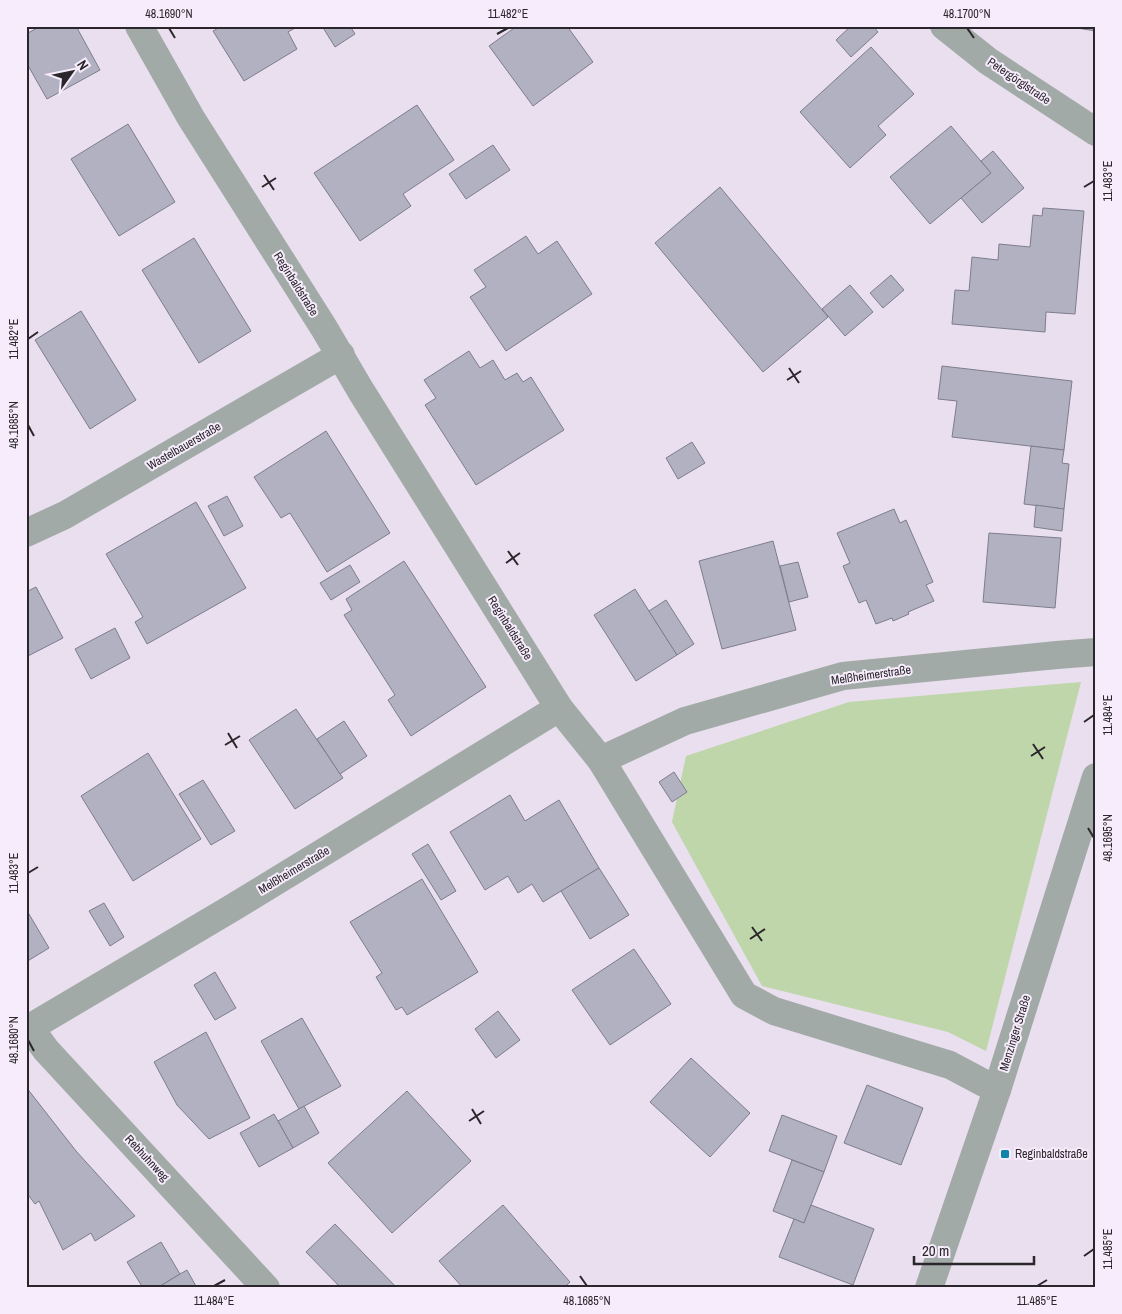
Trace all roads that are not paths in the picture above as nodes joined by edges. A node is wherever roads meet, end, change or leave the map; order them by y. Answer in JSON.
{"nodes":[{"id":1,"x":139,"y":26,"type":"edge"},
{"id":2,"x":944,"y":26,"type":"edge"},
{"id":3,"x":1096,"y":132,"type":"edge"},
{"id":4,"x":340,"y":355,"type":"junction"},
{"id":5,"x":26,"y":533,"type":"edge"},
{"id":6,"x":1096,"y":652,"type":"edge"},
{"id":7,"x":560,"y":708,"type":"junction"},
{"id":8,"x":601,"y":760,"type":"junction"},
{"id":9,"x":1096,"y":777,"type":"edge"},
{"id":10,"x":28,"y":1029,"type":"edge"},
{"id":11,"x":998,"y":1090,"type":"junction"},
{"id":12,"x":266,"y":1288,"type":"edge"},
{"id":13,"x":929,"y":1288,"type":"edge"}],
"edges":[{"from":1,"to":4,"type":"street","name":"Reginbaldstraße"},
{"from":2,"to":3,"type":"street","name":"Petergörglstraße"},
{"from":4,"to":5,"type":"street","name":"Wastelbauerstraße"},
{"from":4,"to":7,"type":"street","name":"Reginbaldstraße"},
{"from":6,"to":8,"type":"street","name":"Melßheimerstraße"},
{"from":7,"to":8,"type":"street","name":"Reginbaldstraße"},
{"from":7,"to":10,"type":"street","name":"Melßheimerstraße"},
{"from":8,"to":11,"type":"street","name":"Reginbaldstraße"},
{"from":9,"to":11,"type":"street","name":"Menzinger Straße"},
{"from":10,"to":12,"type":"street","name":"Rebhuhnweg"},
{"from":11,"to":13,"type":"street","name":"Menzinger Straße"}]}
